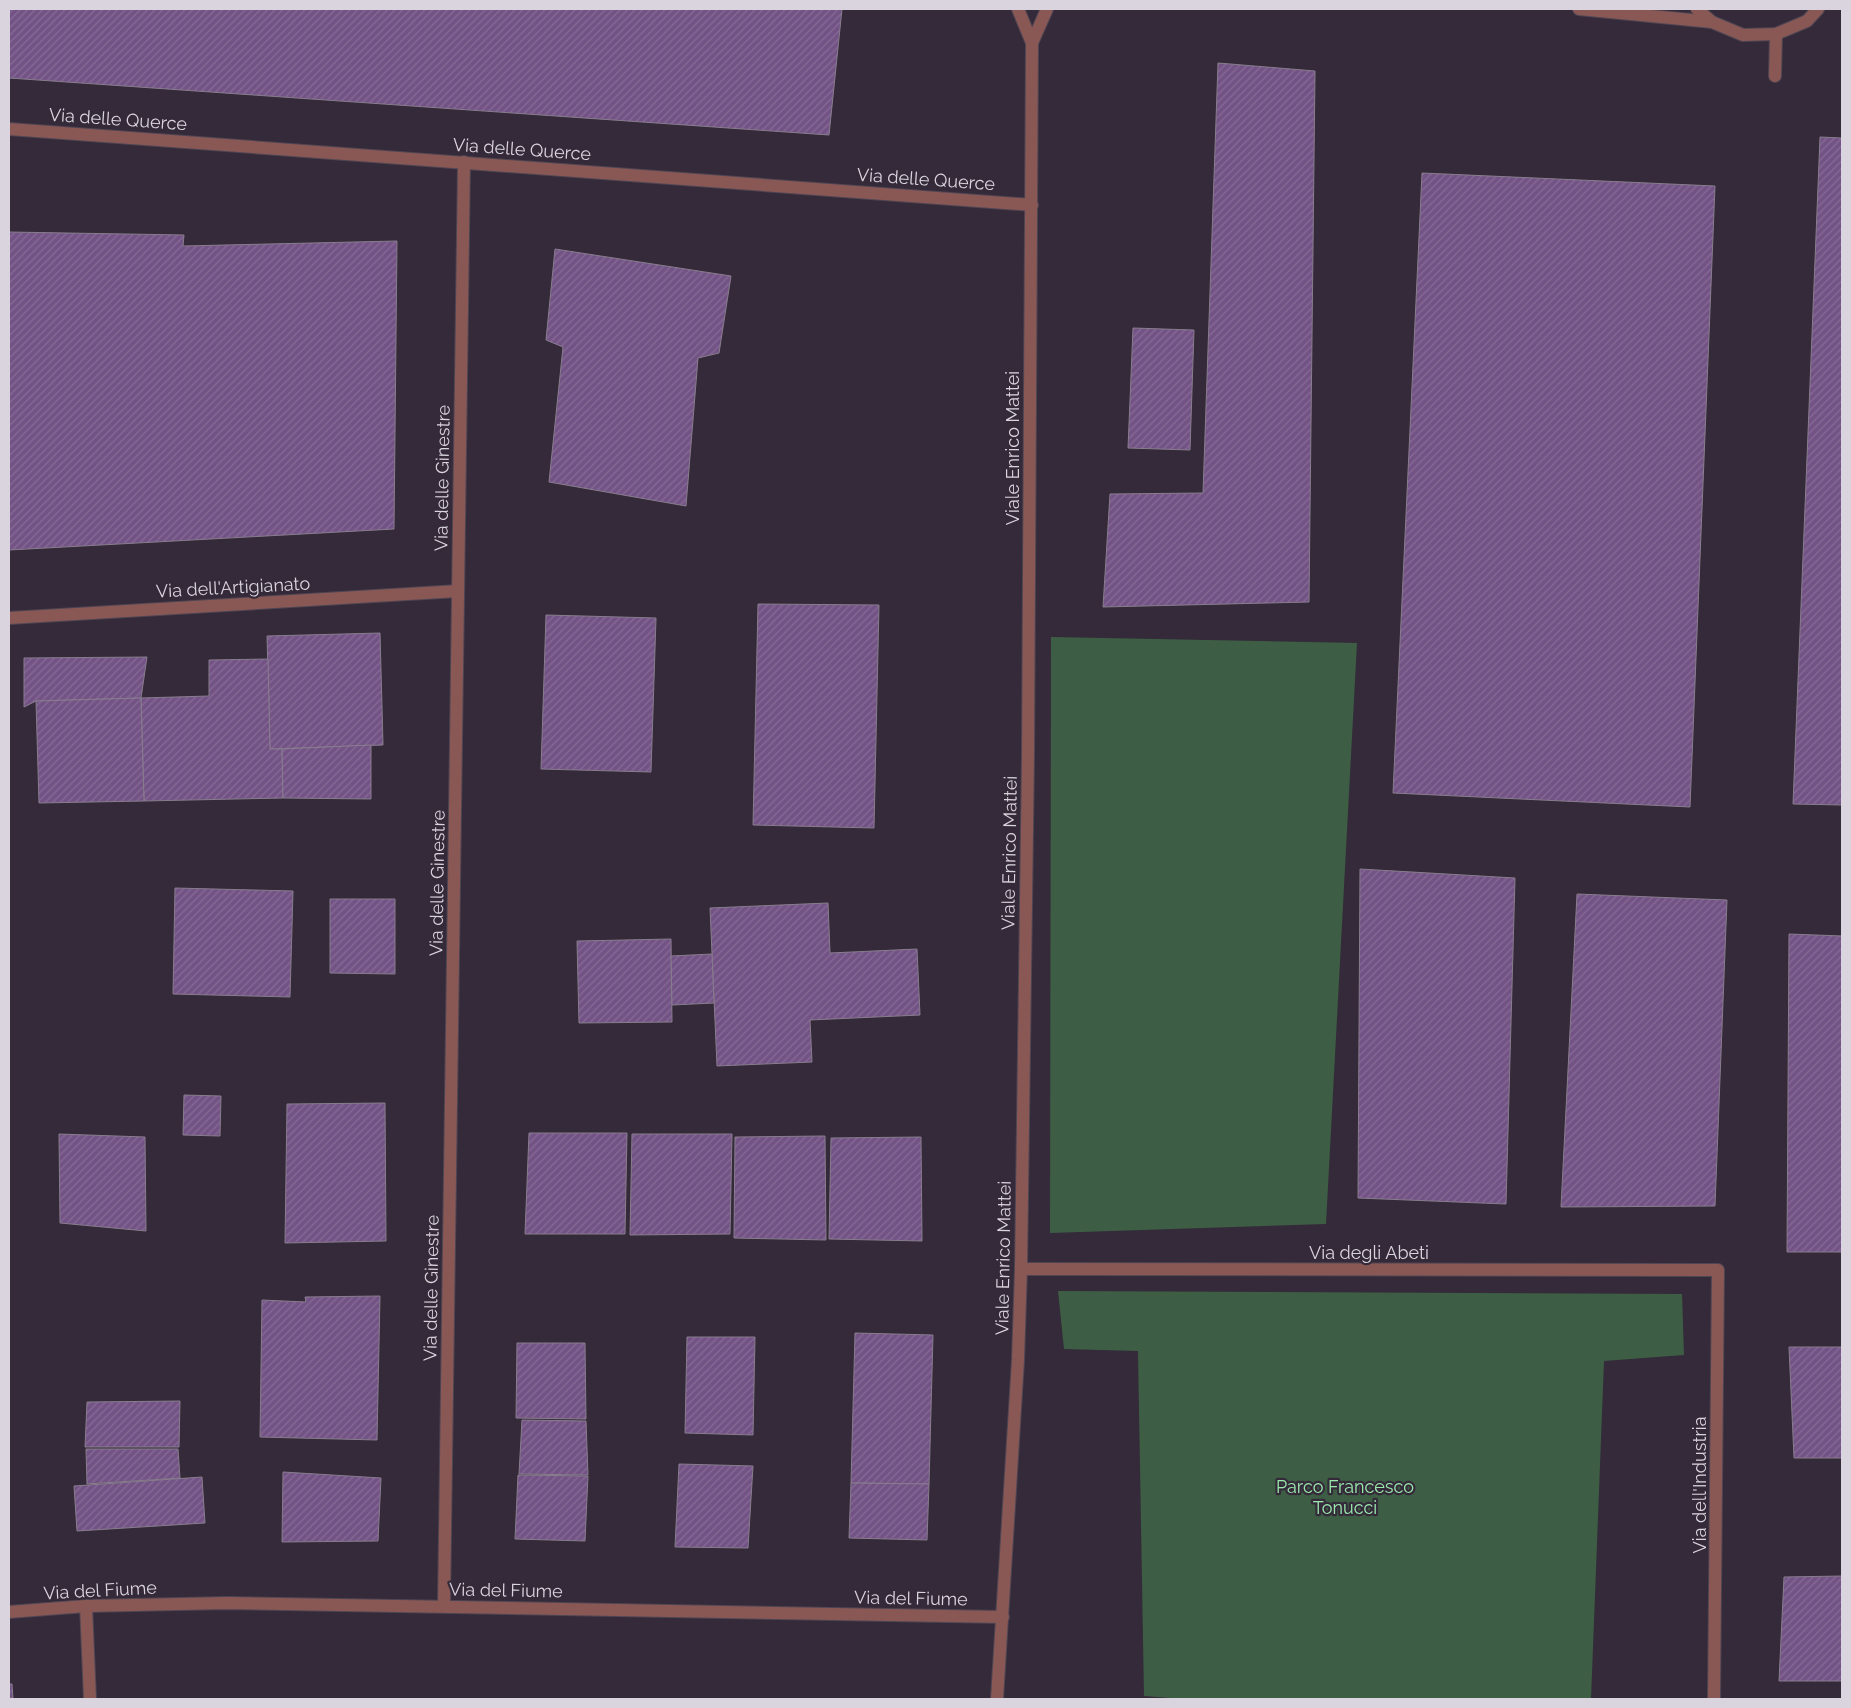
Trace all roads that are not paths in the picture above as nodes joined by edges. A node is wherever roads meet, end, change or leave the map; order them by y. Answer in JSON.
{"nodes":[{"id":1,"x":1018,"y":9,"type":"edge"},
{"id":2,"x":1047,"y":9,"type":"edge"},
{"id":3,"x":1587,"y":9,"type":"edge"},
{"id":4,"x":1697,"y":9,"type":"edge"},
{"id":5,"x":1818,"y":9,"type":"edge"},
{"id":6,"x":1712,"y":22,"type":"junction"},
{"id":7,"x":1776,"y":34,"type":"junction"},
{"id":8,"x":1032,"y":43,"type":"junction"},
{"id":9,"x":1775,"y":76,"type":"dead end"},
{"id":10,"x":9,"y":129,"type":"edge"},
{"id":11,"x":464,"y":162,"type":"junction"},
{"id":12,"x":1032,"y":205,"type":"junction"},
{"id":13,"x":458,"y":592,"type":"junction"},
{"id":14,"x":9,"y":618,"type":"edge"},
{"id":15,"x":1021,"y":1269,"type":"junction"},
{"id":16,"x":1718,"y":1270,"type":"joint"},
{"id":17,"x":86,"y":1606,"type":"junction"},
{"id":18,"x":444,"y":1606,"type":"junction"},
{"id":19,"x":9,"y":1612,"type":"edge"},
{"id":20,"x":1003,"y":1617,"type":"junction"},
{"id":21,"x":90,"y":1699,"type":"edge"},
{"id":22,"x":997,"y":1699,"type":"edge"},
{"id":23,"x":1714,"y":1699,"type":"edge"}],
"edges":[{"from":1,"to":8,"type":"street","name":"Viale Enrico Mattei"},
{"from":2,"to":8,"type":"street"},
{"from":3,"to":6,"type":"street"},
{"from":4,"to":6,"type":"street"},
{"from":5,"to":7,"type":"street"},
{"from":6,"to":7,"type":"street"},
{"from":7,"to":9,"type":"street"},
{"from":8,"to":12,"type":"street","name":"Viale Enrico Mattei"},
{"from":10,"to":11,"type":"street","name":"Via delle Querce"},
{"from":11,"to":12,"type":"street","name":"Via delle Querce"},
{"from":11,"to":13,"type":"street","name":"Via delle Ginestre"},
{"from":12,"to":15,"type":"street","name":"Viale Enrico Mattei"},
{"from":13,"to":14,"type":"street","name":"Via dell'Artigianato"},
{"from":13,"to":18,"type":"street","name":"Via delle Ginestre"},
{"from":15,"to":16,"type":"street","name":"Via degli Abeti"},
{"from":15,"to":20,"type":"street","name":"Viale Enrico Mattei"},
{"from":16,"to":23,"type":"street","name":"Via dell'Industria"},
{"from":17,"to":18,"type":"street","name":"Via del Fiume"},
{"from":17,"to":19,"type":"street","name":"Via del Fiume"},
{"from":17,"to":21,"type":"street"},
{"from":18,"to":20,"type":"street","name":"Via del Fiume"},
{"from":20,"to":22,"type":"street","name":"Viale Enrico Mattei"}]}
